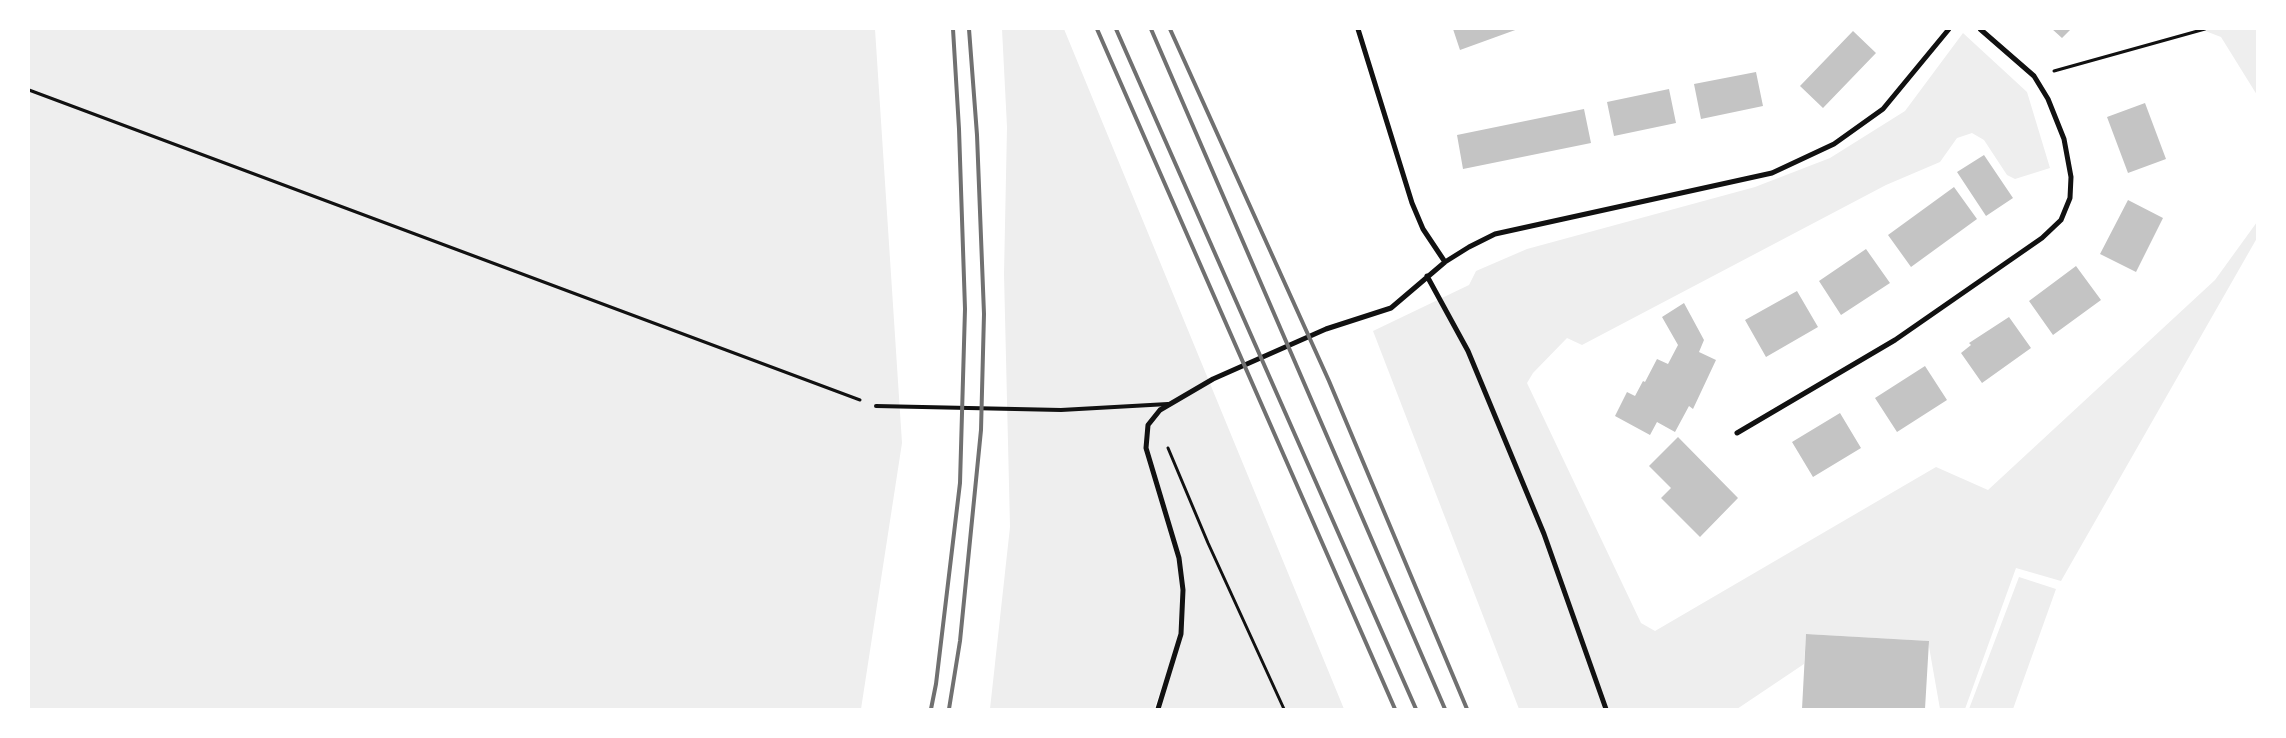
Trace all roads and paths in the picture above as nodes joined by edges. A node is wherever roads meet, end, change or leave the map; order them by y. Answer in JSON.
{"nodes":[{"id":1,"x":1358,"y":29,"type":"edge"},
{"id":2,"x":1949,"y":29,"type":"edge"},
{"id":3,"x":1980,"y":29,"type":"edge"},
{"id":4,"x":2205,"y":29,"type":"edge"},
{"id":5,"x":2034,"y":76,"type":"junction"},
{"id":6,"x":29,"y":90,"type":"edge"},
{"id":7,"x":1445,"y":262,"type":"junction"},
{"id":8,"x":1427,"y":276,"type":"junction"},
{"id":9,"x":1168,"y":404,"type":"junction"},
{"id":10,"x":876,"y":406,"type":"joint"},
{"id":11,"x":1736,"y":433,"type":"dead end"},
{"id":12,"x":1148,"y":456,"type":"junction"},
{"id":13,"x":1158,"y":709,"type":"edge"},
{"id":14,"x":1284,"y":709,"type":"edge"},
{"id":15,"x":1606,"y":709,"type":"edge"}],
"edges":[{"from":1,"to":7,"type":"street"},
{"from":2,"to":7,"type":"street"},
{"from":3,"to":5,"type":"street"},
{"from":4,"to":5,"type":"path"},
{"from":5,"to":11,"type":"street"},
{"from":6,"to":10,"type":"path"},
{"from":7,"to":8,"type":"street"},
{"from":8,"to":9,"type":"street"},
{"from":8,"to":15,"type":"street"},
{"from":9,"to":10,"type":"lane"},
{"from":9,"to":12,"type":"street"},
{"from":12,"to":13,"type":"street"},
{"from":12,"to":14,"type":"path"}]}
